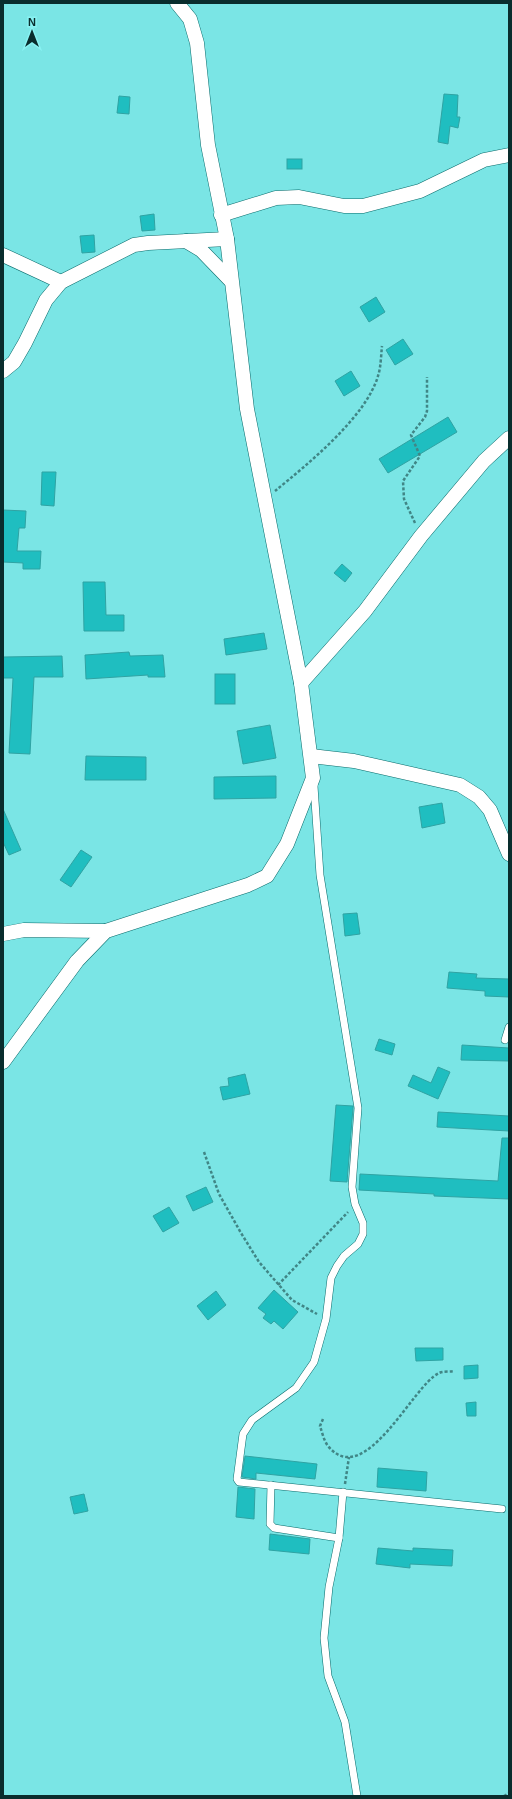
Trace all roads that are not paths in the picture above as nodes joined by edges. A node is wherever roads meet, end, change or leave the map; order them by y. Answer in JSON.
{"nodes":[{"id":1,"x":177,"y":3,"type":"edge"},
{"id":2,"x":509,"y":155,"type":"edge"},
{"id":3,"x":221,"y":215,"type":"junction"},
{"id":4,"x":226,"y":239,"type":"junction"},
{"id":5,"x":185,"y":241,"type":"junction"},
{"id":6,"x":3,"y":255,"type":"edge"},
{"id":7,"x":230,"y":280,"type":"junction"},
{"id":8,"x":61,"y":282,"type":"junction"},
{"id":9,"x":3,"y":371,"type":"edge"},
{"id":10,"x":509,"y":438,"type":"edge"},
{"id":11,"x":301,"y":683,"type":"junction"},
{"id":12,"x":311,"y":756,"type":"junction"},
{"id":13,"x":313,"y":778,"type":"junction"},
{"id":14,"x":509,"y":854,"type":"edge"},
{"id":15,"x":106,"y":931,"type":"junction"},
{"id":16,"x":3,"y":934,"type":"edge"},
{"id":17,"x":509,"y":1027,"type":"edge"},
{"id":18,"x":505,"y":1040,"type":"dead end"},
{"id":19,"x":3,"y":1062,"type":"edge"},
{"id":20,"x":271,"y":1485,"type":"junction"},
{"id":21,"x":343,"y":1492,"type":"junction"},
{"id":22,"x":502,"y":1509,"type":"dead end"},
{"id":23,"x":339,"y":1538,"type":"junction"},
{"id":24,"x":357,"y":1796,"type":"edge"}],
"edges":[{"from":1,"to":3,"type":"street"},
{"from":2,"to":3,"type":"street"},
{"from":3,"to":4,"type":"street"},
{"from":4,"to":5,"type":"street"},
{"from":4,"to":7,"type":"street"},
{"from":5,"to":7,"type":"street"},
{"from":5,"to":8,"type":"street"},
{"from":6,"to":8,"type":"street"},
{"from":7,"to":11,"type":"street"},
{"from":8,"to":9,"type":"street"},
{"from":10,"to":11,"type":"street"},
{"from":11,"to":12,"type":"street"},
{"from":12,"to":13,"type":"street"},
{"from":12,"to":14,"type":"street"},
{"from":13,"to":15,"type":"street"},
{"from":13,"to":20,"type":"lane"},
{"from":15,"to":16,"type":"street"},
{"from":15,"to":19,"type":"street"},
{"from":17,"to":18,"type":"lane"},
{"from":20,"to":21,"type":"lane"},
{"from":20,"to":23,"type":"lane"},
{"from":21,"to":22,"type":"lane"},
{"from":21,"to":23,"type":"lane"},
{"from":23,"to":24,"type":"lane"}]}
